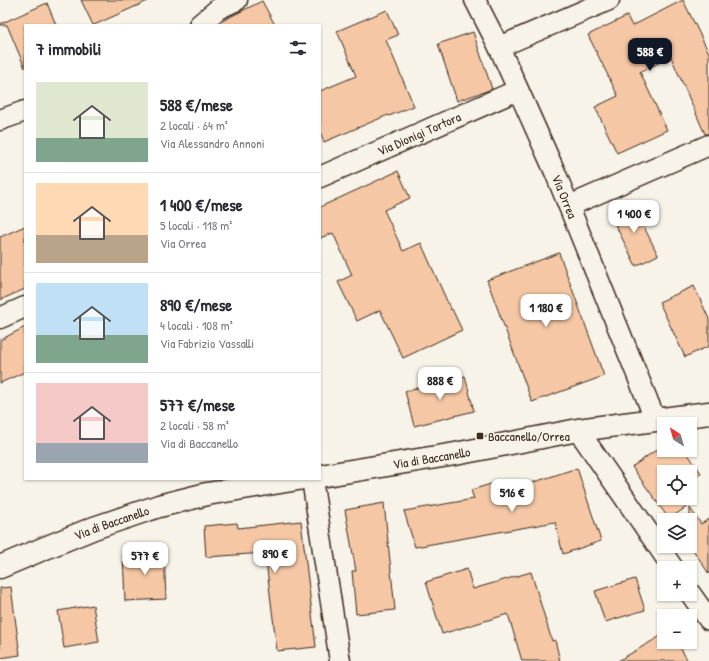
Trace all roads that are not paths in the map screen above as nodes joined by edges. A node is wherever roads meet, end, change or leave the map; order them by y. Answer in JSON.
{"nodes":[{"id":1,"x":237,"y":0,"type":"edge"},
{"id":2,"x":475,"y":0,"type":"edge"},
{"id":3,"x":609,"y":0,"type":"edge"},
{"id":4,"x":200,"y":24,"type":"edge"},
{"id":5,"x":499,"y":47,"type":"junction"},
{"id":6,"x":518,"y":90,"type":"junction"},
{"id":7,"x":24,"y":111,"type":"edge"},
{"id":8,"x":0,"y":120,"type":"edge"},
{"id":9,"x":709,"y":145,"type":"edge"},
{"id":10,"x":321,"y":177,"type":"edge"},
{"id":11,"x":569,"y":206,"type":"junction"},
{"id":12,"x":24,"y":307,"type":"edge"},
{"id":13,"x":0,"y":318,"type":"edge"},
{"id":14,"x":709,"y":413,"type":"edge"},
{"id":15,"x":655,"y":419,"type":"junction"},
{"id":16,"x":578,"y":430,"type":"junction"},
{"id":17,"x":321,"y":476,"type":"edge"},
{"id":18,"x":292,"y":480,"type":"edge"},
{"id":19,"x":312,"y":480,"type":"edge"},
{"id":20,"x":668,"y":561,"type":"edge"},
{"id":21,"x":0,"y":567,"type":"edge"},
{"id":22,"x":696,"y":601,"type":"edge"},
{"id":23,"x":709,"y":620,"type":"edge"},
{"id":24,"x":340,"y":661,"type":"edge"}],
"edges":[{"from":1,"to":4,"type":"street"},
{"from":2,"to":5,"type":"street","name":"Via Orrea"},
{"from":3,"to":5,"type":"street"},
{"from":5,"to":6,"type":"street","name":"Via Orrea"},
{"from":6,"to":10,"type":"street","name":"Via Dionigi Tortora"},
{"from":6,"to":11,"type":"street","name":"Via Orrea"},
{"from":7,"to":8,"type":"street"},
{"from":9,"to":11,"type":"street"},
{"from":11,"to":15,"type":"street","name":"Via Orrea"},
{"from":12,"to":13,"type":"street"},
{"from":14,"to":15,"type":"street","name":"Via di Baccanello"},
{"from":15,"to":16,"type":"street","name":"Via di Baccanello"},
{"from":16,"to":17,"type":"street","name":"Via di Baccanello"},
{"from":16,"to":20,"type":"street"},
{"from":18,"to":21,"type":"street","name":"Via di Baccanello"},
{"from":19,"to":24,"type":"street"},
{"from":22,"to":23,"type":"street"}]}
